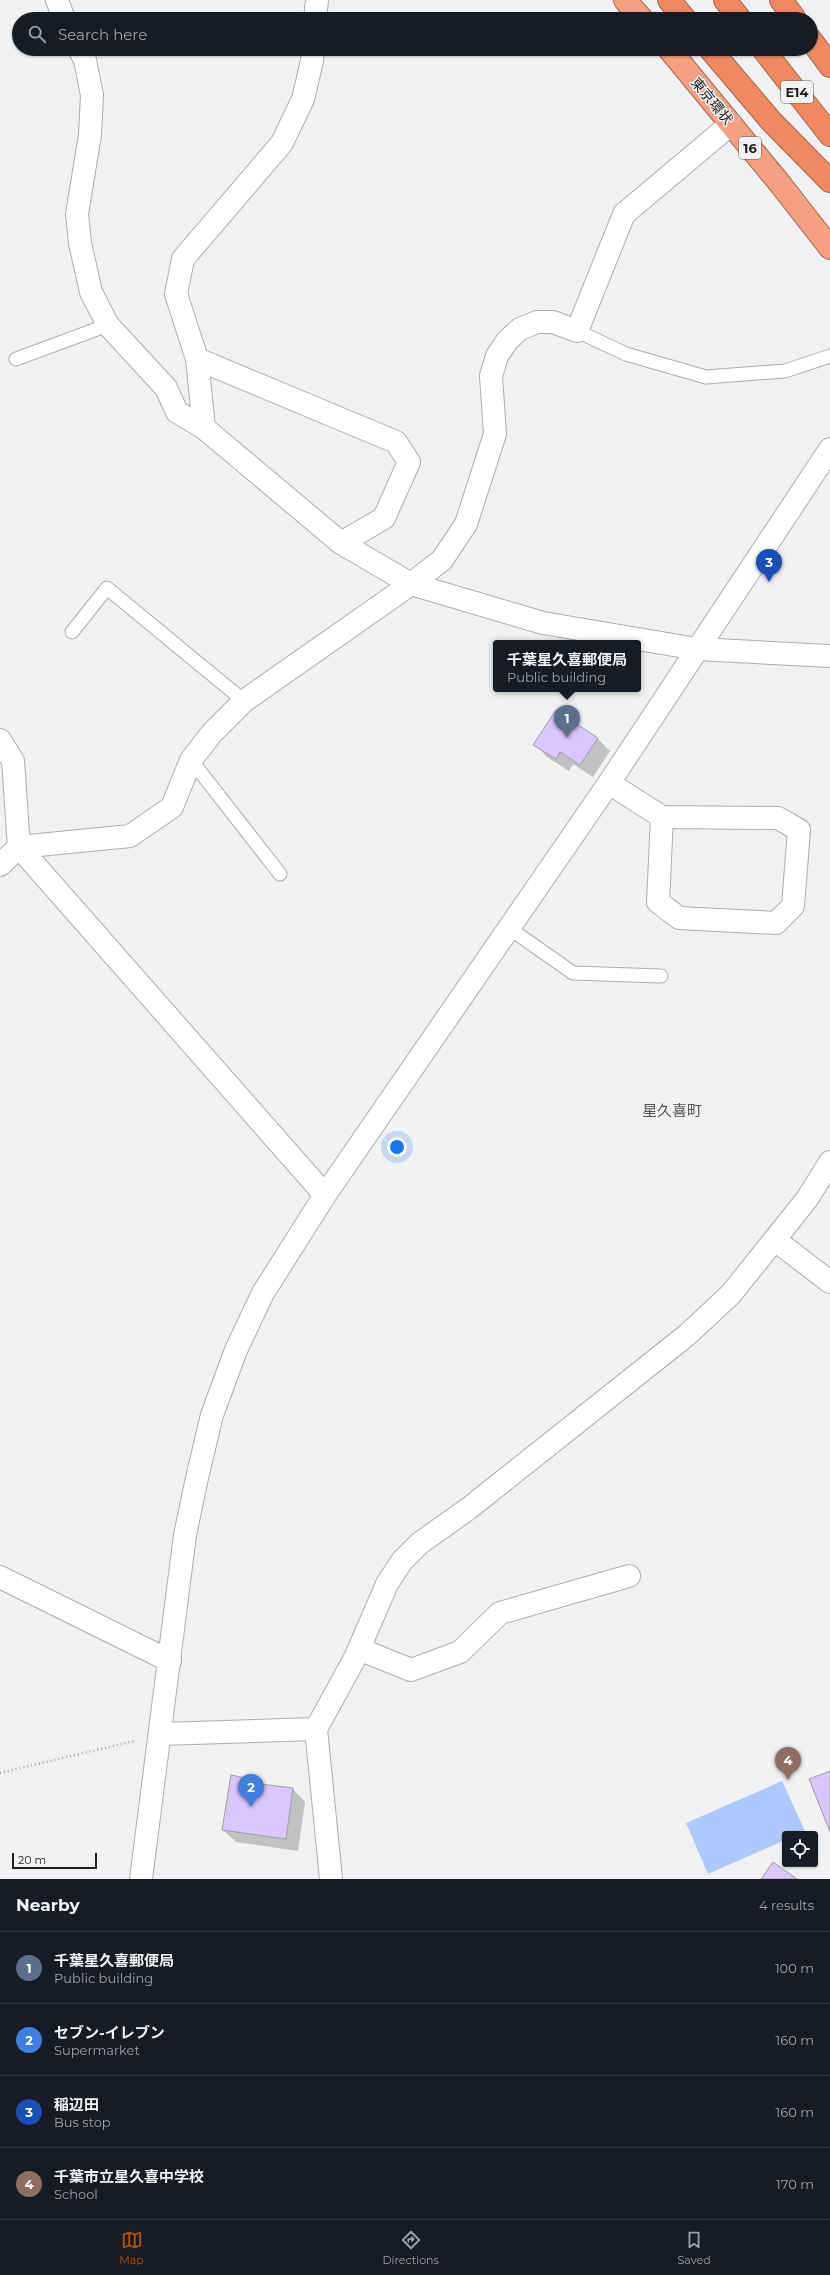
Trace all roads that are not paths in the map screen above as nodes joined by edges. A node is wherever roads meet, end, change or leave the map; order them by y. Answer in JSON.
{"nodes":[{"id":1,"x":57,"y":0,"type":"edge"},
{"id":2,"x":317,"y":0,"type":"edge"},
{"id":3,"x":625,"y":0,"type":"edge"},
{"id":4,"x":669,"y":0,"type":"edge"},
{"id":5,"x":725,"y":0,"type":"edge"},
{"id":6,"x":781,"y":0,"type":"edge"},
{"id":7,"x":61,"y":12,"type":"edge"},
{"id":8,"x":316,"y":12,"type":"edge"},
{"id":9,"x":636,"y":12,"type":"edge"},
{"id":10,"x":679,"y":12,"type":"edge"},
{"id":11,"x":734,"y":12,"type":"edge"},
{"id":12,"x":790,"y":12,"type":"edge"},
{"id":13,"x":818,"y":50,"type":"edge"},
{"id":14,"x":83,"y":56,"type":"edge"},
{"id":15,"x":312,"y":56,"type":"edge"},
{"id":16,"x":675,"y":56,"type":"edge"},
{"id":17,"x":716,"y":56,"type":"edge"},
{"id":18,"x":768,"y":56,"type":"edge"},
{"id":19,"x":830,"y":66,"type":"edge"},
{"id":20,"x":731,"y":124,"type":"junction"},
{"id":21,"x":830,"y":135,"type":"edge"},
{"id":22,"x":830,"y":181,"type":"edge"},
{"id":23,"x":830,"y":248,"type":"edge"},
{"id":24,"x":108,"y":325,"type":"junction"},
{"id":25,"x":577,"y":331,"type":"junction"},
{"id":26,"x":830,"y":356,"type":"edge"},
{"id":27,"x":16,"y":359,"type":"dead end"},
{"id":28,"x":197,"y":359,"type":"junction"},
{"id":29,"x":204,"y":428,"type":"junction"},
{"id":30,"x":830,"y":449,"type":"edge"},
{"id":31,"x":341,"y":543,"type":"junction"},
{"id":32,"x":411,"y":584,"type":"junction"},
{"id":33,"x":72,"y":632,"type":"dead end"},
{"id":34,"x":697,"y":649,"type":"junction"},
{"id":35,"x":830,"y":656,"type":"edge"},
{"id":36,"x":244,"y":701,"type":"junction"},
{"id":37,"x":0,"y":740,"type":"edge"},
{"id":38,"x":191,"y":760,"type":"junction"},
{"id":39,"x":609,"y":782,"type":"junction"},
{"id":40,"x":662,"y":817,"type":"junction"},
{"id":41,"x":19,"y":847,"type":"junction"},
{"id":42,"x":0,"y":865,"type":"edge"},
{"id":43,"x":280,"y":874,"type":"dead end"},
{"id":44,"x":509,"y":928,"type":"junction"},
{"id":45,"x":661,"y":976,"type":"dead end"},
{"id":46,"x":830,"y":1162,"type":"edge"},
{"id":47,"x":325,"y":1195,"type":"junction"},
{"id":48,"x":775,"y":1240,"type":"junction"},
{"id":49,"x":830,"y":1282,"type":"edge"},
{"id":50,"x":629,"y":1576,"type":"dead end"},
{"id":51,"x":0,"y":1577,"type":"edge"},
{"id":52,"x":359,"y":1649,"type":"junction"},
{"id":53,"x":170,"y":1661,"type":"junction"},
{"id":54,"x":316,"y":1729,"type":"junction"},
{"id":55,"x":161,"y":1734,"type":"junction"},
{"id":56,"x":141,"y":1879,"type":"edge"},
{"id":57,"x":331,"y":1879,"type":"edge"}],
"edges":[{"from":1,"to":7,"type":"street"},
{"from":2,"to":8,"type":"street"},
{"from":3,"to":9,"type":"highway"},
{"from":4,"to":10,"type":"highway"},
{"from":5,"to":11,"type":"highway"},
{"from":6,"to":12,"type":"highway"},
{"from":13,"to":19,"type":"highway"},
{"from":14,"to":24,"type":"street"},
{"from":15,"to":28,"type":"street"},
{"from":16,"to":20,"type":"highway","name":"東京環状","number":"16"},
{"from":17,"to":22,"type":"highway"},
{"from":18,"to":21,"type":"highway","number":"E14"},
{"from":20,"to":23,"type":"highway","name":"東京環状","number":"16"},
{"from":20,"to":25,"type":"street"},
{"from":24,"to":27,"type":"lane"},
{"from":24,"to":29,"type":"street"},
{"from":25,"to":26,"type":"lane"},
{"from":25,"to":32,"type":"street"},
{"from":28,"to":29,"type":"street"},
{"from":28,"to":31,"type":"street"},
{"from":29,"to":31,"type":"street"},
{"from":30,"to":34,"type":"street"},
{"from":31,"to":32,"type":"street"},
{"from":32,"to":34,"type":"street"},
{"from":32,"to":36,"type":"street"},
{"from":33,"to":36,"type":"lane"},
{"from":34,"to":35,"type":"street"},
{"from":34,"to":39,"type":"street"},
{"from":36,"to":38,"type":"street"},
{"from":37,"to":41,"type":"street"},
{"from":38,"to":41,"type":"street"},
{"from":38,"to":43,"type":"lane"},
{"from":39,"to":40,"type":"street"},
{"from":39,"to":44,"type":"street"},
{"from":40,"to":40,"type":"street"},
{"from":41,"to":42,"type":"street"},
{"from":41,"to":47,"type":"street"},
{"from":44,"to":45,"type":"lane"},
{"from":44,"to":47,"type":"street"},
{"from":46,"to":48,"type":"street"},
{"from":47,"to":53,"type":"street"},
{"from":48,"to":49,"type":"street"},
{"from":48,"to":52,"type":"street"},
{"from":50,"to":52,"type":"street"},
{"from":51,"to":53,"type":"street"},
{"from":52,"to":54,"type":"street"},
{"from":53,"to":55,"type":"street"},
{"from":54,"to":55,"type":"street"},
{"from":54,"to":57,"type":"street"},
{"from":55,"to":56,"type":"street"}]}
